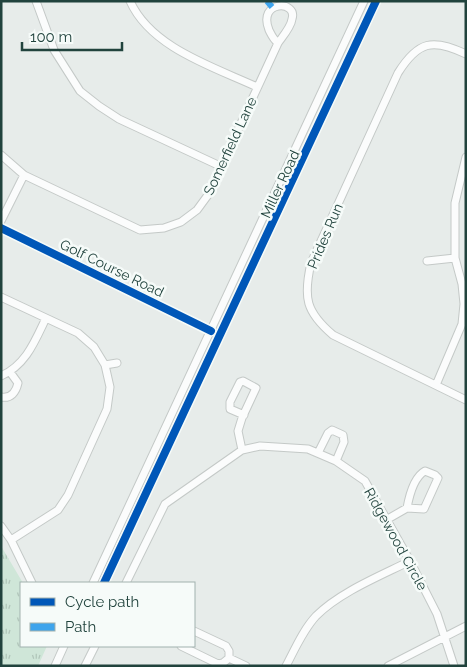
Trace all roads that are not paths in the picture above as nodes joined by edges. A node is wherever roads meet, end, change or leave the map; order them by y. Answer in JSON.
{"nodes":[{"id":1,"x":36,"y":1,"type":"edge"},
{"id":2,"x":130,"y":1,"type":"edge"},
{"id":3,"x":364,"y":1,"type":"edge"},
{"id":4,"x":278,"y":43,"type":"junction"},
{"id":5,"x":466,"y":54,"type":"edge"},
{"id":6,"x":257,"y":87,"type":"junction"},
{"id":7,"x":1,"y":155,"type":"edge"},
{"id":8,"x":466,"y":157,"type":"edge"},
{"id":9,"x":220,"y":166,"type":"junction"},
{"id":10,"x":24,"y":175,"type":"junction"},
{"id":11,"x":1,"y":220,"type":"edge"},
{"id":12,"x":1,"y":228,"type":"edge"},
{"id":13,"x":455,"y":258,"type":"junction"},
{"id":14,"x":428,"y":261,"type":"dead end"},
{"id":15,"x":1,"y":297,"type":"edge"},
{"id":16,"x":46,"y":318,"type":"junction"},
{"id":17,"x":211,"y":331,"type":"junction"},
{"id":18,"x":117,"y":363,"type":"dead end"},
{"id":19,"x":105,"y":365,"type":"junction"},
{"id":20,"x":10,"y":372,"type":"junction"},
{"id":21,"x":1,"y":376,"type":"edge"},
{"id":22,"x":436,"y":385,"type":"junction"},
{"id":23,"x":1,"y":397,"type":"edge"},
{"id":24,"x":466,"y":400,"type":"edge"},
{"id":25,"x":244,"y":415,"type":"junction"},
{"id":26,"x":242,"y":450,"type":"junction"},
{"id":27,"x":318,"y":453,"type":"junction"},
{"id":28,"x":336,"y":461,"type":"junction"},
{"id":29,"x":407,"y":508,"type":"junction"},
{"id":30,"x":386,"y":520,"type":"junction"},
{"id":31,"x":1,"y":526,"type":"edge"},
{"id":32,"x":11,"y":540,"type":"junction"},
{"id":33,"x":410,"y":561,"type":"junction"},
{"id":34,"x":32,"y":582,"type":"edge"},
{"id":35,"x":93,"y":582,"type":"edge"},
{"id":36,"x":126,"y":582,"type":"edge"},
{"id":37,"x":466,"y":626,"type":"edge"},
{"id":38,"x":195,"y":631,"type":"edge"},
{"id":39,"x":446,"y":637,"type":"junction"},
{"id":40,"x":64,"y":647,"type":"edge"},
{"id":41,"x":94,"y":647,"type":"edge"},
{"id":42,"x":183,"y":647,"type":"edge"},
{"id":43,"x":230,"y":658,"type":"junction"},
{"id":44,"x":55,"y":666,"type":"edge"},
{"id":45,"x":85,"y":666,"type":"edge"},
{"id":46,"x":246,"y":666,"type":"edge"},
{"id":47,"x":286,"y":666,"type":"edge"},
{"id":48,"x":388,"y":666,"type":"edge"},
{"id":49,"x":454,"y":666,"type":"edge"}],
"edges":[{"from":1,"to":9,"type":"street"},
{"from":2,"to":6,"type":"street"},
{"from":3,"to":17,"type":"street","name":"Miller Road"},
{"from":4,"to":4,"type":"street","name":"Somerfield Lane"},
{"from":4,"to":6,"type":"street","name":"Somerfield Lane"},
{"from":5,"to":22,"type":"street","name":"Prides Run"},
{"from":6,"to":9,"type":"street","name":"Somerfield Lane"},
{"from":7,"to":10,"type":"street","name":"Somerfield Lane"},
{"from":8,"to":13,"type":"street"},
{"from":9,"to":10,"type":"street","name":"Somerfield Lane"},
{"from":10,"to":11,"type":"street"},
{"from":12,"to":17,"type":"street","name":"Golf Course Road"},
{"from":13,"to":14,"type":"street"},
{"from":13,"to":22,"type":"street"},
{"from":15,"to":16,"type":"street"},
{"from":16,"to":19,"type":"street"},
{"from":16,"to":20,"type":"street"},
{"from":17,"to":35,"type":"street","name":"Miller Road"},
{"from":18,"to":19,"type":"street"},
{"from":19,"to":32,"type":"street"},
{"from":20,"to":21,"type":"street"},
{"from":20,"to":23,"type":"street"},
{"from":22,"to":24,"type":"street","name":"Prides Run"},
{"from":25,"to":25,"type":"street"},
{"from":25,"to":26,"type":"street"},
{"from":26,"to":27,"type":"street","name":"Ridgewood Circle"},
{"from":26,"to":36,"type":"street","name":"Ridgewood Circle"},
{"from":27,"to":28,"type":"street","name":"Ridgewood Circle"},
{"from":27,"to":28,"type":"street"},
{"from":28,"to":30,"type":"street","name":"Ridgewood Circle"},
{"from":29,"to":29,"type":"street"},
{"from":29,"to":30,"type":"street"},
{"from":30,"to":33,"type":"street","name":"Ridgewood Circle"},
{"from":31,"to":32,"type":"street"},
{"from":32,"to":34,"type":"street"},
{"from":33,"to":39,"type":"street","name":"Ridgewood Circle"},
{"from":33,"to":47,"type":"street"},
{"from":37,"to":39,"type":"street"},
{"from":38,"to":43,"type":"street"},
{"from":39,"to":48,"type":"street"},
{"from":39,"to":49,"type":"street","name":"Ridgewood Circle"},
{"from":40,"to":44,"type":"street"},
{"from":41,"to":45,"type":"street"},
{"from":42,"to":43,"type":"street"},
{"from":43,"to":46,"type":"street"}]}
